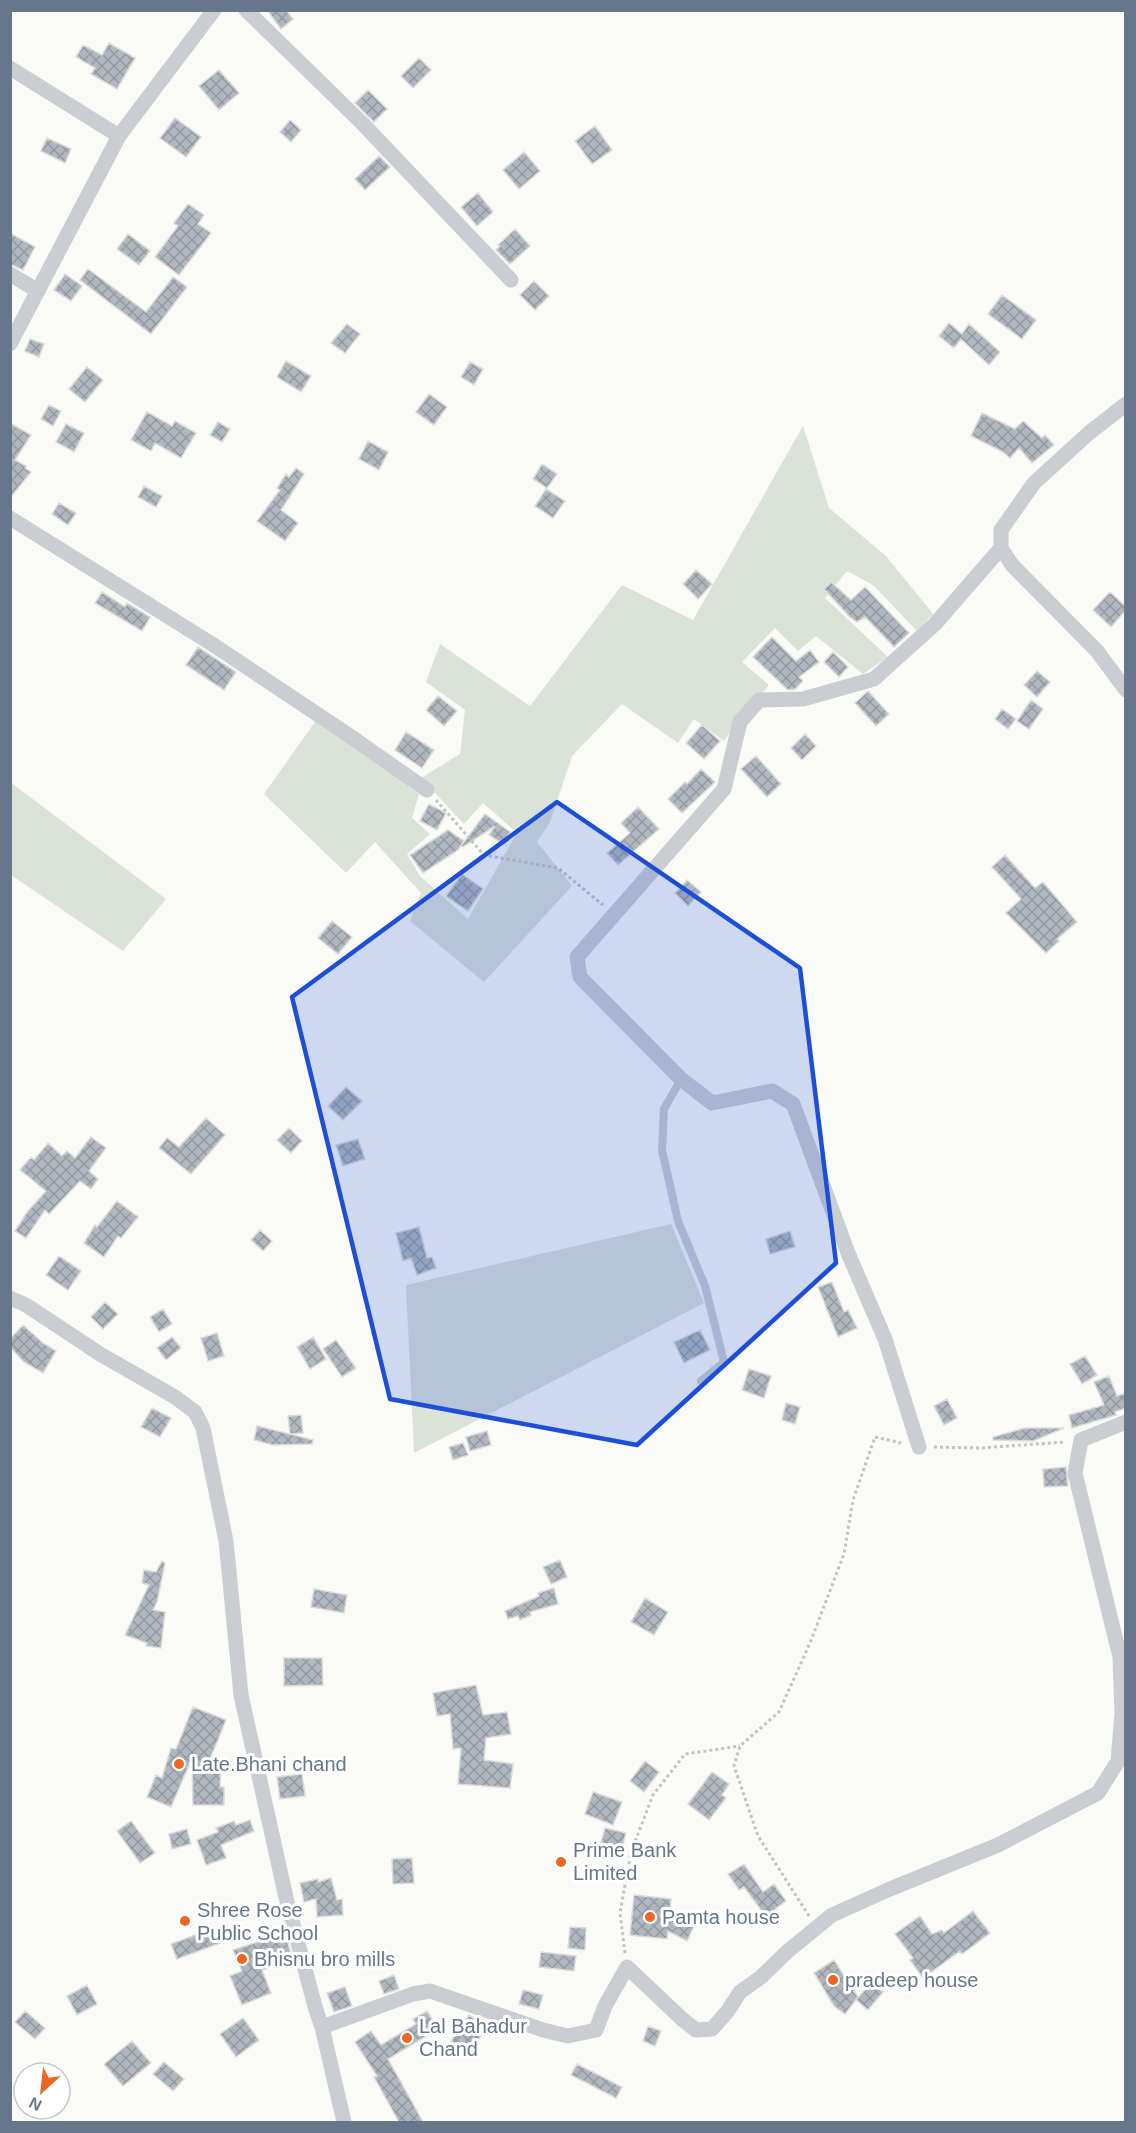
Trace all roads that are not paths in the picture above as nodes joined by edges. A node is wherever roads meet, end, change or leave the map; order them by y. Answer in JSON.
{"nodes":[{"id":1,"x":214,"y":10,"type":"edge"},
{"id":2,"x":246,"y":10,"type":"edge"},
{"id":3,"x":10,"y":68,"type":"edge"},
{"id":4,"x":119,"y":136,"type":"junction"},
{"id":5,"x":10,"y":274,"type":"edge"},
{"id":6,"x":511,"y":280,"type":"dead end"},
{"id":7,"x":38,"y":291,"type":"junction"},
{"id":8,"x":10,"y":344,"type":"edge"},
{"id":9,"x":1125,"y":404,"type":"edge"},
{"id":10,"x":10,"y":518,"type":"edge"},
{"id":11,"x":1000,"y":549,"type":"junction"},
{"id":12,"x":1125,"y":690,"type":"edge"},
{"id":13,"x":426,"y":790,"type":"road end"},
{"id":14,"x":681,"y":1079,"type":"junction"},
{"id":15,"x":10,"y":1298,"type":"edge"},
{"id":16,"x":701,"y":1381,"type":"dead end"},
{"id":17,"x":1125,"y":1422,"type":"edge"},
{"id":18,"x":919,"y":1447,"type":"road end"},
{"id":19,"x":322,"y":2027,"type":"junction"},
{"id":20,"x":344,"y":2122,"type":"edge"}],
"edges":[{"from":1,"to":4,"type":"street"},
{"from":2,"to":6,"type":"street"},
{"from":3,"to":4,"type":"street"},
{"from":4,"to":7,"type":"street"},
{"from":5,"to":7,"type":"street"},
{"from":7,"to":8,"type":"street"},
{"from":9,"to":11,"type":"street"},
{"from":10,"to":13,"type":"street"},
{"from":11,"to":12,"type":"street"},
{"from":11,"to":14,"type":"street"},
{"from":14,"to":16,"type":"lane"},
{"from":14,"to":18,"type":"street"},
{"from":15,"to":19,"type":"street"},
{"from":17,"to":19,"type":"street"},
{"from":19,"to":20,"type":"street"}]}
